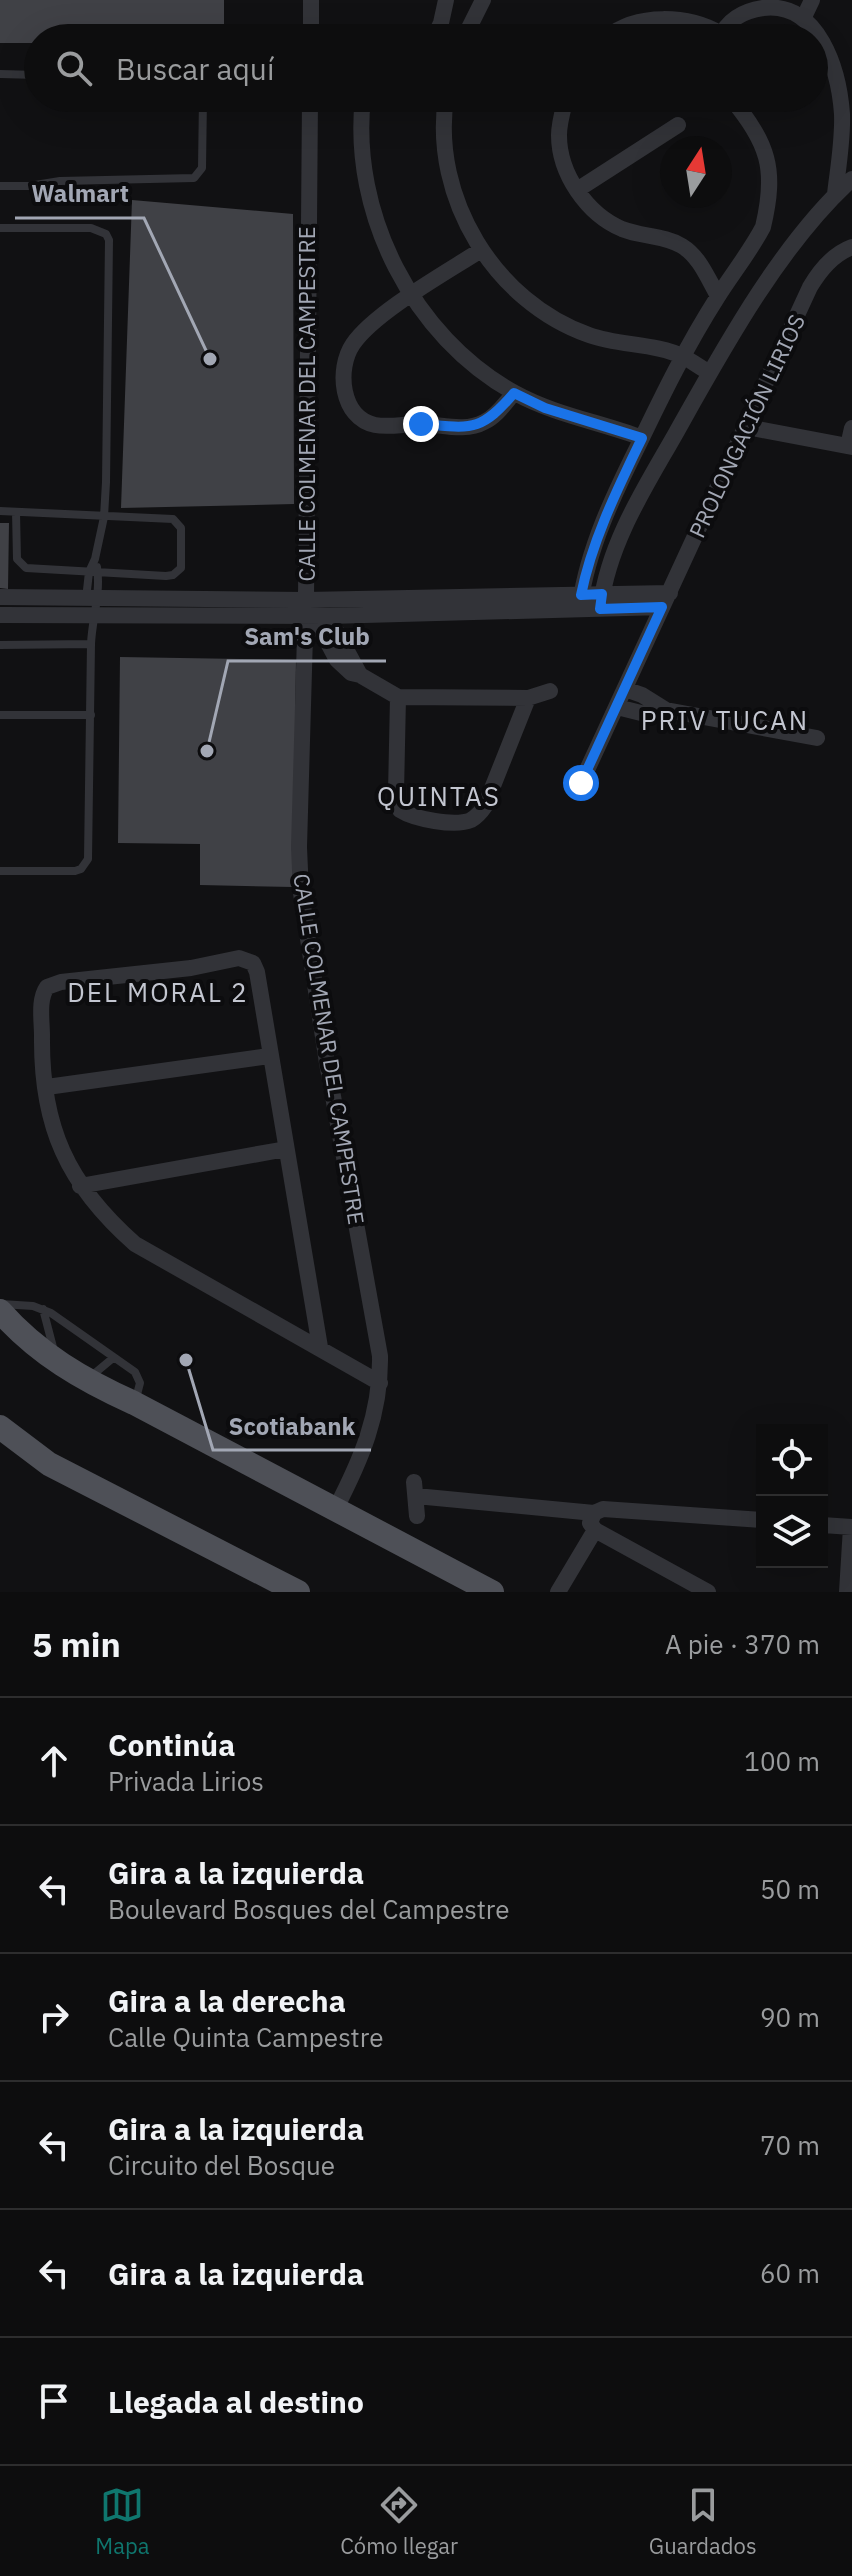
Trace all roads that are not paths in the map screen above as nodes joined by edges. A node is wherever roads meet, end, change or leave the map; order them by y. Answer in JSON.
{"nodes":[{"id":1,"x":311,"y":0,"type":"edge"},
{"id":2,"x":446,"y":0,"type":"edge"},
{"id":3,"x":483,"y":0,"type":"edge"},
{"id":4,"x":812,"y":0,"type":"edge"},
{"id":5,"x":780,"y":4,"type":"edge"},
{"id":6,"x":752,"y":5,"type":"edge"},
{"id":7,"x":803,"y":19,"type":"junction"},
{"id":8,"x":311,"y":24,"type":"edge"},
{"id":9,"x":441,"y":24,"type":"edge"},
{"id":10,"x":471,"y":24,"type":"edge"},
{"id":11,"x":636,"y":24,"type":"edge"},
{"id":12,"x":698,"y":24,"type":"edge"},
{"id":13,"x":729,"y":24,"type":"edge"},
{"id":14,"x":808,"y":24,"type":"edge"},
{"id":15,"x":828,"y":57,"type":"edge"},
{"id":16,"x":0,"y":74,"type":"edge"},
{"id":17,"x":24,"y":75,"type":"edge"},
{"id":18,"x":203,"y":112,"type":"edge"},
{"id":19,"x":310,"y":112,"type":"edge"},
{"id":20,"x":363,"y":112,"type":"edge"},
{"id":21,"x":445,"y":112,"type":"edge"},
{"id":22,"x":563,"y":112,"type":"edge"},
{"id":23,"x":743,"y":112,"type":"edge"},
{"id":24,"x":678,"y":125,"type":"dead end"},
{"id":25,"x":852,"y":179,"type":"edge"},
{"id":26,"x":0,"y":186,"type":"edge"},
{"id":27,"x":577,"y":190,"type":"junction"},
{"id":28,"x":835,"y":194,"type":"junction"},
{"id":29,"x":0,"y":228,"type":"edge"},
{"id":30,"x":852,"y":247,"type":"edge"},
{"id":31,"x":481,"y":250,"type":"junction"},
{"id":32,"x":829,"y":262,"type":"junction"},
{"id":33,"x":852,"y":262,"type":"edge"},
{"id":34,"x":411,"y":294,"type":"junction"},
{"id":35,"x":718,"y":296,"type":"junction"},
{"id":36,"x":682,"y":356,"type":"junction"},
{"id":37,"x":710,"y":373,"type":"junction"},
{"id":38,"x":514,"y":393,"type":"junction"},
{"id":39,"x":747,"y":427,"type":"junction"},
{"id":40,"x":852,"y":428,"type":"edge"},
{"id":41,"x":642,"y":438,"type":"junction"},
{"id":42,"x":850,"y":447,"type":"edge"},
{"id":43,"x":0,"y":511,"type":"edge"},
{"id":44,"x":16,"y":512,"type":"junction"},
{"id":45,"x":104,"y":517,"type":"junction"},
{"id":46,"x":93,"y":572,"type":"junction"},
{"id":47,"x":0,"y":597,"type":"edge"},
{"id":48,"x":91,"y":599,"type":"junction"},
{"id":49,"x":666,"y":600,"type":"junction"},
{"id":50,"x":580,"y":602,"type":"junction"},
{"id":51,"x":601,"y":602,"type":"junction"},
{"id":52,"x":313,"y":612,"type":"junction"},
{"id":53,"x":0,"y":615,"type":"edge"},
{"id":54,"x":92,"y":621,"type":"junction"},
{"id":55,"x":91,"y":644,"type":"junction"},
{"id":56,"x":0,"y":645,"type":"edge"},
{"id":57,"x":625,"y":689,"type":"junction"},
{"id":58,"x":550,"y":691,"type":"dead end"},
{"id":59,"x":398,"y":697,"type":"junction"},
{"id":60,"x":528,"y":698,"type":"junction"},
{"id":61,"x":617,"y":707,"type":"junction"},
{"id":62,"x":666,"y":710,"type":"junction"},
{"id":63,"x":0,"y":715,"type":"edge"},
{"id":64,"x":91,"y":715,"type":"junction"},
{"id":65,"x":817,"y":738,"type":"dead end"},
{"id":66,"x":581,"y":783,"type":"dead end"},
{"id":67,"x":0,"y":871,"type":"edge"},
{"id":68,"x":269,"y":1056,"type":"junction"},
{"id":69,"x":47,"y":1087,"type":"junction"},
{"id":70,"x":286,"y":1149,"type":"junction"},
{"id":71,"x":80,"y":1186,"type":"junction"},
{"id":72,"x":0,"y":1303,"type":"edge"},
{"id":73,"x":43,"y":1309,"type":"junction"},
{"id":74,"x":0,"y":1311,"type":"edge"},
{"id":75,"x":320,"y":1347,"type":"junction"},
{"id":76,"x":113,"y":1358,"type":"junction"},
{"id":77,"x":57,"y":1363,"type":"junction"},
{"id":78,"x":86,"y":1381,"type":"junction"},
{"id":79,"x":380,"y":1383,"type":"junction"},
{"id":80,"x":134,"y":1403,"type":"junction"},
{"id":81,"x":0,"y":1427,"type":"edge"},
{"id":82,"x":0,"y":1437,"type":"edge"},
{"id":83,"x":49,"y":1464,"type":"junction"},
{"id":84,"x":335,"y":1510,"type":"junction"},
{"id":85,"x":417,"y":1516,"type":"dead end"},
{"id":86,"x":756,"y":1520,"type":"edge"},
{"id":87,"x":828,"y":1525,"type":"edge"},
{"id":88,"x":597,"y":1526,"type":"junction"},
{"id":89,"x":852,"y":1527,"type":"edge"},
{"id":90,"x":298,"y":1592,"type":"edge"},
{"id":91,"x":492,"y":1592,"type":"edge"},
{"id":92,"x":558,"y":1592,"type":"edge"},
{"id":93,"x":572,"y":1592,"type":"edge"},
{"id":94,"x":708,"y":1592,"type":"edge"},
{"id":95,"x":847,"y":1592,"type":"edge"}],
"edges":[{"from":1,"to":8,"type":"street"},
{"from":2,"to":9,"type":"street"},
{"from":3,"to":10,"type":"street"},
{"from":4,"to":7,"type":"street"},
{"from":5,"to":6,"type":"street"},
{"from":5,"to":7,"type":"street"},
{"from":6,"to":13,"type":"street"},
{"from":7,"to":14,"type":"street"},
{"from":11,"to":12,"type":"street"},
{"from":15,"to":28,"type":"street"},
{"from":16,"to":17,"type":"lane"},
{"from":18,"to":26,"type":"lane"},
{"from":19,"to":52,"type":"street","name":"CALLE COLMENAR DEL CAMPESTRE"},
{"from":20,"to":34,"type":"street"},
{"from":21,"to":31,"type":"street"},
{"from":22,"to":27,"type":"street"},
{"from":23,"to":35,"type":"street"},
{"from":24,"to":27,"type":"street"},
{"from":25,"to":28,"type":"street"},
{"from":27,"to":35,"type":"street"},
{"from":28,"to":37,"type":"street"},
{"from":29,"to":45,"type":"lane"},
{"from":30,"to":32,"type":"street","name":"PROLONGACIÓN LIRIOS"},
{"from":31,"to":34,"type":"street"},
{"from":31,"to":36,"type":"street"},
{"from":32,"to":33,"type":"street"},
{"from":32,"to":39,"type":"street","name":"PROLONGACIÓN LIRIOS"},
{"from":34,"to":38,"type":"street"},
{"from":34,"to":38,"type":"street"},
{"from":35,"to":36,"type":"street"},
{"from":36,"to":37,"type":"street"},
{"from":36,"to":41,"type":"street"},
{"from":37,"to":51,"type":"street"},
{"from":38,"to":41,"type":"street"},
{"from":39,"to":42,"type":"street"},
{"from":39,"to":49,"type":"street","name":"PROLONGACIÓN LIRIOS"},
{"from":40,"to":42,"type":"street"},
{"from":41,"to":50,"type":"street"},
{"from":43,"to":44,"type":"lane"},
{"from":44,"to":45,"type":"lane"},
{"from":44,"to":46,"type":"lane"},
{"from":45,"to":46,"type":"lane"},
{"from":45,"to":46,"type":"lane"},
{"from":46,"to":48,"type":"lane"},
{"from":47,"to":48,"type":"street"},
{"from":48,"to":52,"type":"street"},
{"from":48,"to":54,"type":"lane"},
{"from":49,"to":51,"type":"street"},
{"from":49,"to":57,"type":"street","name":"PROLONGACIÓN LIRIOS"},
{"from":50,"to":51,"type":"street"},
{"from":50,"to":52,"type":"street"},
{"from":50,"to":52,"type":"street"},
{"from":52,"to":54,"type":"street"},
{"from":52,"to":59,"type":"street"},
{"from":52,"to":79,"type":"street","name":"CALLE COLMENAR DEL CAMPESTRE"},
{"from":53,"to":54,"type":"street"},
{"from":54,"to":55,"type":"lane"},
{"from":55,"to":56,"type":"lane"},
{"from":55,"to":64,"type":"lane"},
{"from":57,"to":61,"type":"street","name":"PROLONGACIÓN LIRIOS"},
{"from":57,"to":62,"type":"street"},
{"from":58,"to":60,"type":"street"},
{"from":59,"to":60,"type":"street"},
{"from":59,"to":60,"type":"street"},
{"from":61,"to":62,"type":"street"},
{"from":61,"to":66,"type":"street","name":"PROLONGACIÓN LIRIOS"},
{"from":62,"to":65,"type":"street"},
{"from":63,"to":64,"type":"lane"},
{"from":64,"to":67,"type":"lane"},
{"from":68,"to":69,"type":"street"},
{"from":68,"to":69,"type":"street"},
{"from":68,"to":70,"type":"street"},
{"from":69,"to":71,"type":"street"},
{"from":70,"to":71,"type":"street"},
{"from":70,"to":75,"type":"street"},
{"from":71,"to":75,"type":"street"},
{"from":72,"to":73,"type":"lane"},
{"from":73,"to":76,"type":"lane"},
{"from":73,"to":77,"type":"lane"},
{"from":74,"to":77,"type":"main road"},
{"from":75,"to":79,"type":"street"},
{"from":76,"to":78,"type":"lane"},
{"from":76,"to":80,"type":"lane"},
{"from":77,"to":78,"type":"main road"},
{"from":78,"to":80,"type":"main road"},
{"from":79,"to":84,"type":"street","name":"CALLE COLMENAR DEL CAMPESTRE"},
{"from":80,"to":84,"type":"main road"},
{"from":81,"to":83,"type":"main road"},
{"from":82,"to":83,"type":"main road"},
{"from":83,"to":90,"type":"main road"},
{"from":84,"to":91,"type":"main road"},
{"from":85,"to":88,"type":"street"},
{"from":86,"to":88,"type":"street"},
{"from":87,"to":89,"type":"street"},
{"from":88,"to":92,"type":"street"},
{"from":88,"to":93,"type":"street"},
{"from":88,"to":94,"type":"street"},
{"from":89,"to":95,"type":"street"}]}
